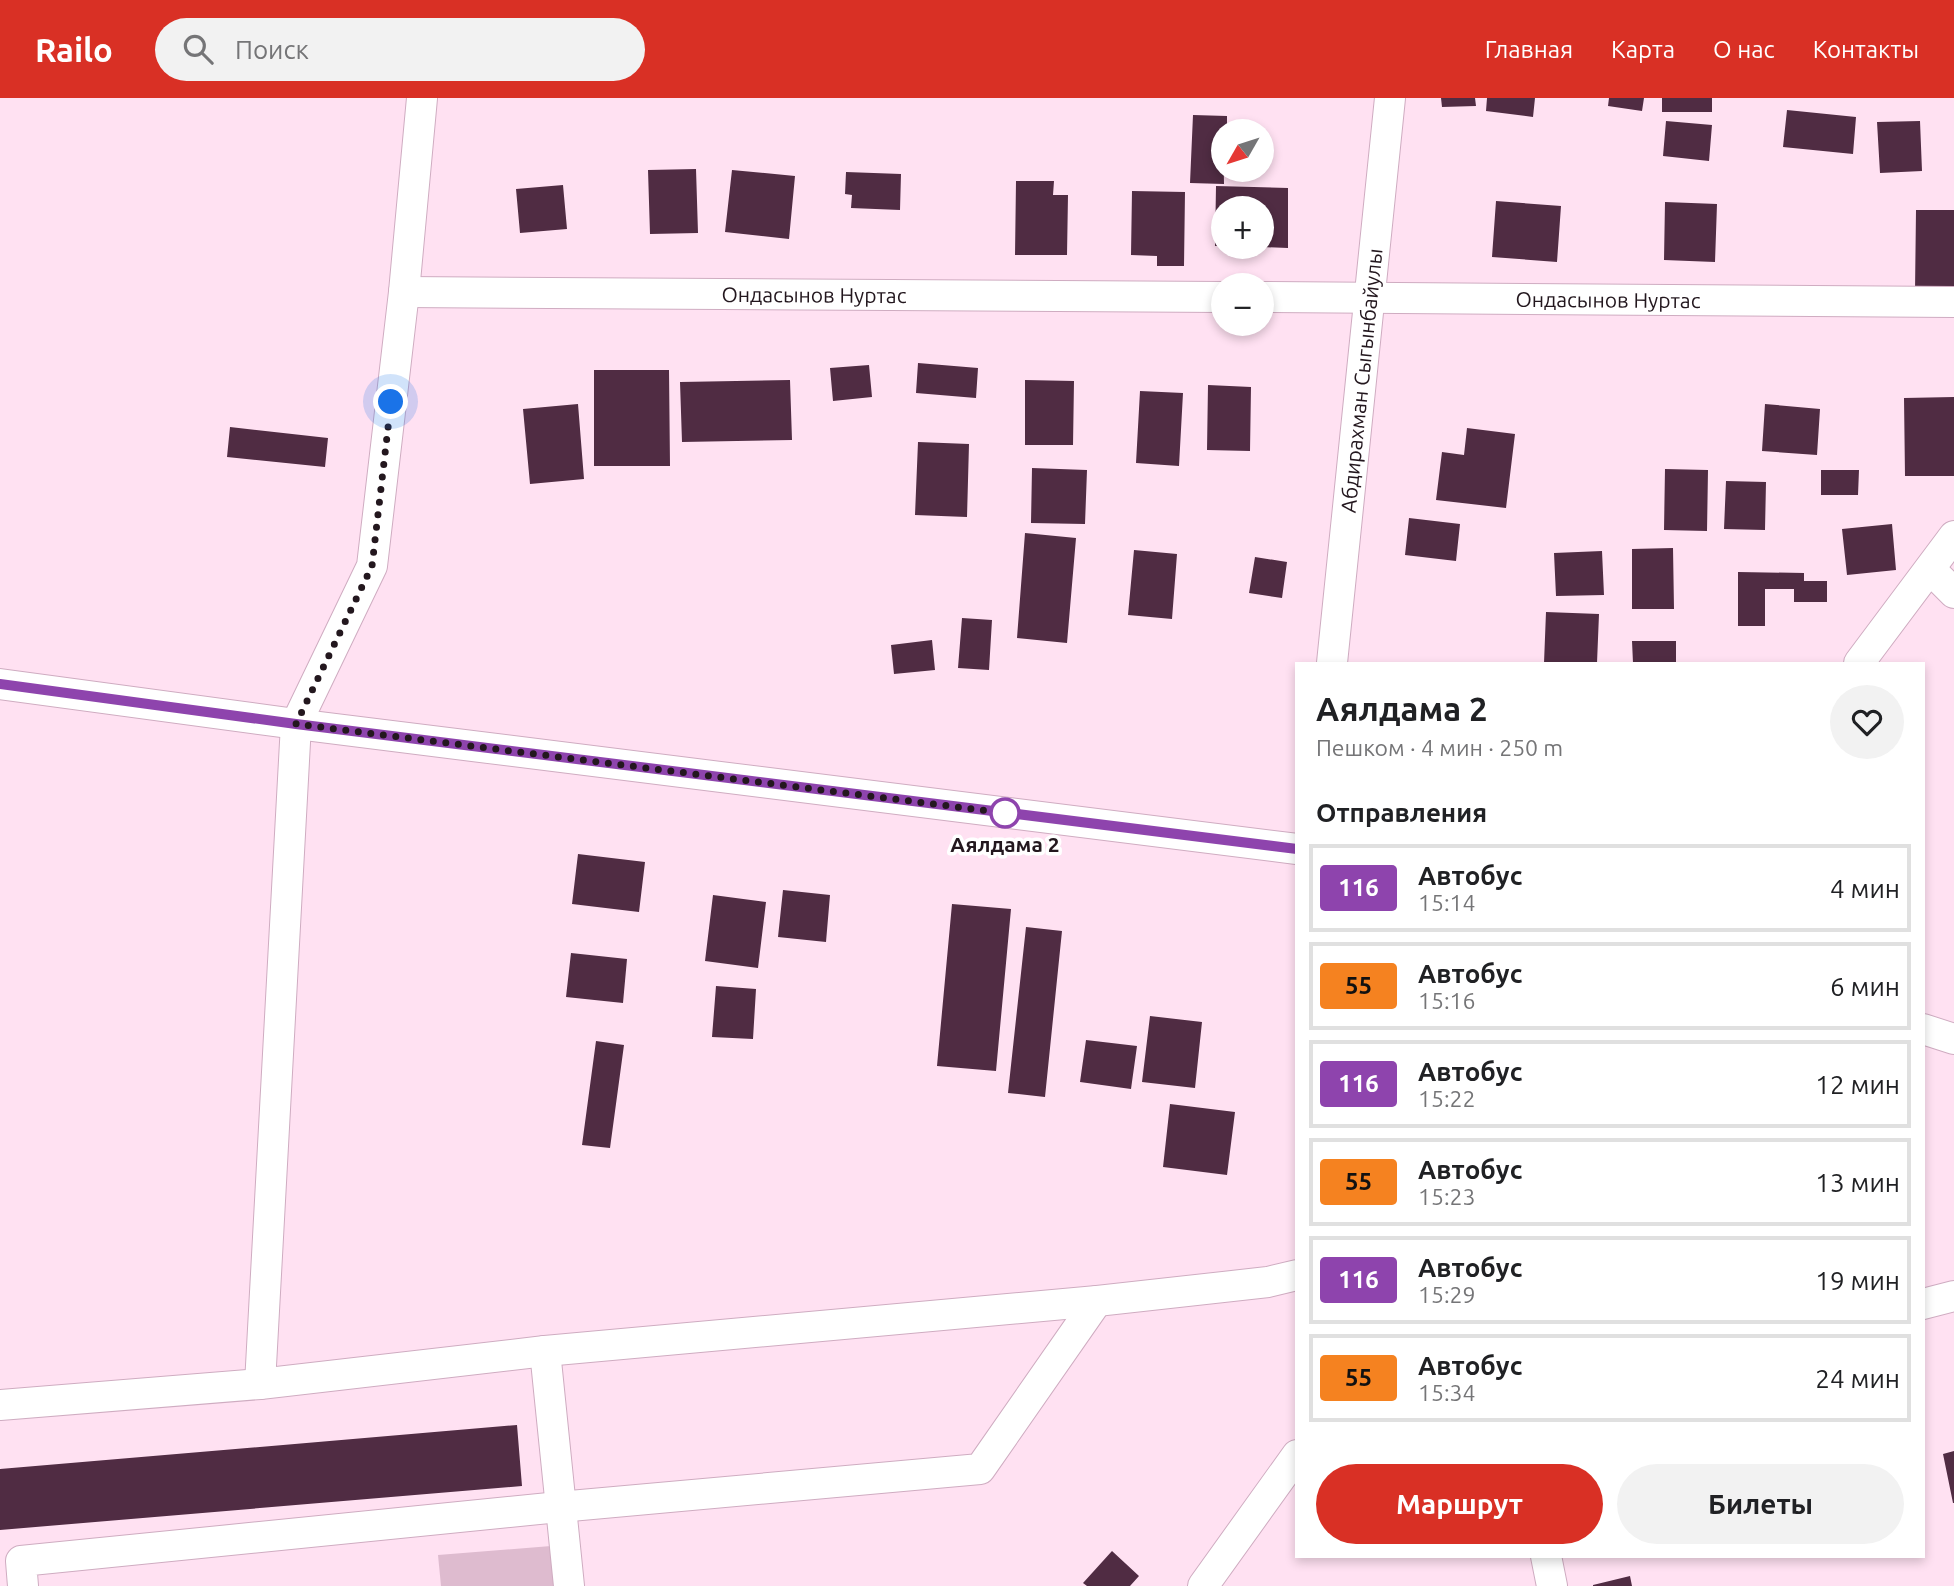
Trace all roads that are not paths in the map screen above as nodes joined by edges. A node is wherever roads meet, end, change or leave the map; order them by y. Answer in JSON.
{"nodes":[{"id":1,"x":422,"y":98,"type":"edge"},
{"id":2,"x":1390,"y":98,"type":"edge"},
{"id":3,"x":404,"y":292,"type":"junction"},
{"id":4,"x":1211,"y":297,"type":"edge"},
{"id":5,"x":1274,"y":297,"type":"edge"},
{"id":6,"x":1370,"y":298,"type":"junction"},
{"id":7,"x":1954,"y":302,"type":"edge"},
{"id":8,"x":1954,"y":536,"type":"edge"},
{"id":9,"x":1930,"y":569,"type":"junction"},
{"id":10,"x":1954,"y":593,"type":"edge"},
{"id":11,"x":1332,"y":662,"type":"edge"},
{"id":12,"x":1860,"y":662,"type":"edge"},
{"id":13,"x":0,"y":684,"type":"edge"},
{"id":14,"x":296,"y":724,"type":"junction"},
{"id":15,"x":1295,"y":849,"type":"edge"},
{"id":16,"x":1925,"y":1030,"type":"edge"},
{"id":17,"x":1954,"y":1039,"type":"edge"},
{"id":18,"x":1295,"y":1275,"type":"edge"},
{"id":19,"x":1954,"y":1296,"type":"edge"},
{"id":20,"x":1097,"y":1301,"type":"junction"},
{"id":21,"x":1925,"y":1303,"type":"edge"},
{"id":22,"x":545,"y":1351,"type":"junction"},
{"id":23,"x":260,"y":1384,"type":"junction"},
{"id":24,"x":0,"y":1405,"type":"edge"},
{"id":25,"x":1295,"y":1458,"type":"edge"},
{"id":26,"x":559,"y":1507,"type":"junction"},
{"id":27,"x":1546,"y":1558,"type":"edge"},
{"id":28,"x":15,"y":1570,"type":"edge"},
{"id":29,"x":569,"y":1586,"type":"edge"},
{"id":30,"x":1203,"y":1586,"type":"edge"},
{"id":31,"x":1552,"y":1586,"type":"edge"}],
"edges":[{"from":1,"to":3,"type":"street"},
{"from":2,"to":6,"type":"street","name":"Абдирахман Сыгынбайулы"},
{"from":3,"to":4,"type":"street","name":"Ондасынов Нуртас"},
{"from":3,"to":14,"type":"street"},
{"from":5,"to":6,"type":"street","name":"Ондасынов Нуртас"},
{"from":6,"to":7,"type":"street","name":"Ондасынов Нуртас"},
{"from":6,"to":11,"type":"street","name":"Абдирахман Сыгынбайулы"},
{"from":8,"to":9,"type":"street"},
{"from":9,"to":10,"type":"street"},
{"from":9,"to":12,"type":"street"},
{"from":13,"to":14,"type":"street"},
{"from":14,"to":15,"type":"street"},
{"from":14,"to":23,"type":"street"},
{"from":16,"to":17,"type":"street"},
{"from":18,"to":20,"type":"street"},
{"from":19,"to":21,"type":"street"},
{"from":20,"to":22,"type":"street"},
{"from":20,"to":26,"type":"street"},
{"from":22,"to":23,"type":"street"},
{"from":22,"to":26,"type":"street"},
{"from":23,"to":24,"type":"street"},
{"from":25,"to":30,"type":"street"},
{"from":26,"to":28,"type":"street"},
{"from":26,"to":29,"type":"street"},
{"from":27,"to":31,"type":"street"}]}
